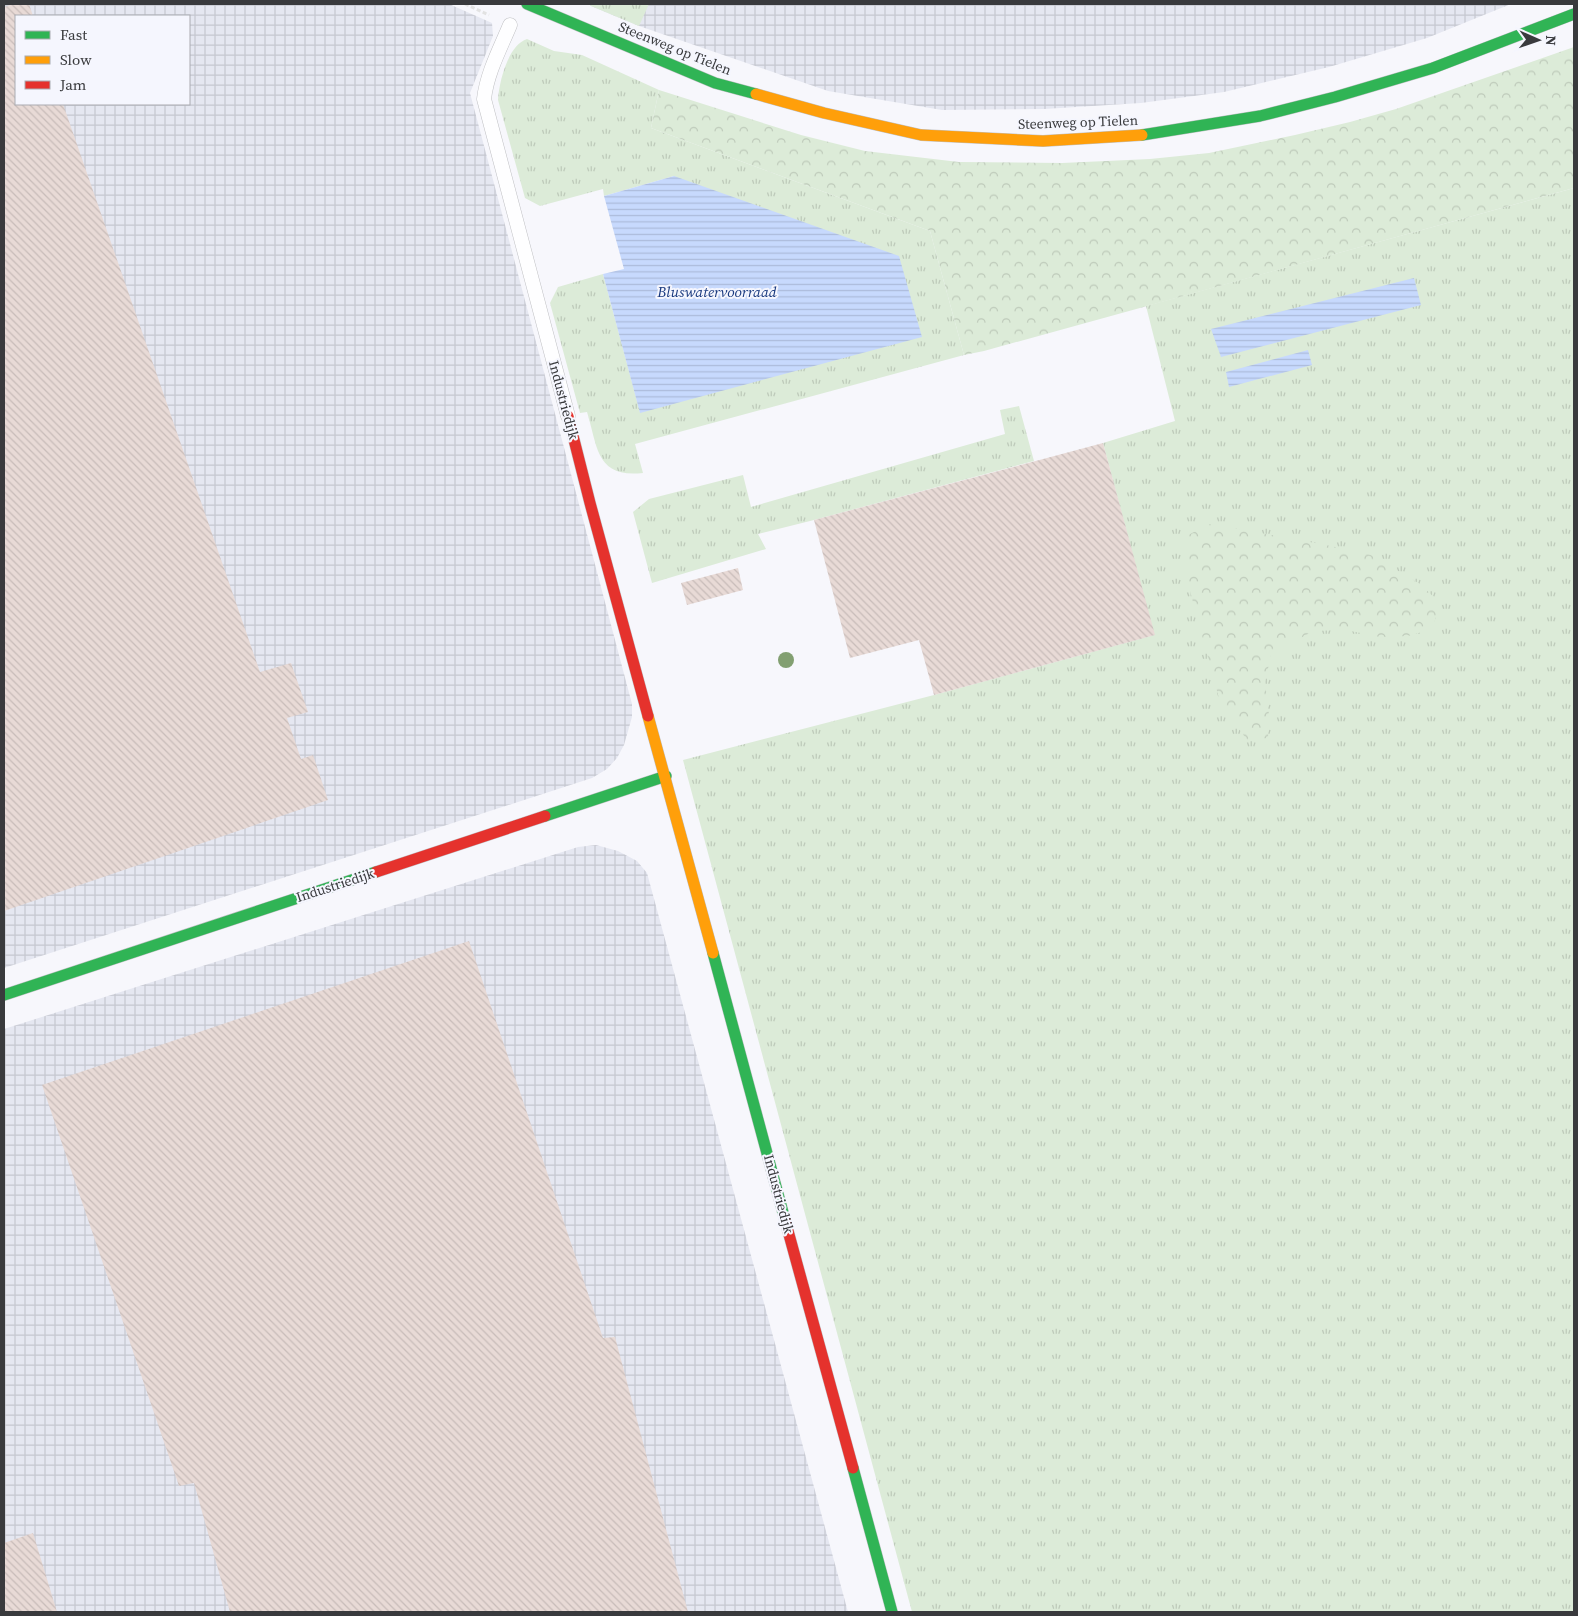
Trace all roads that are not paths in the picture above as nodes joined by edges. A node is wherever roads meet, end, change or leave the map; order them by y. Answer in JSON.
{"nodes":[{"id":1,"x":527,"y":4,"type":"edge"},
{"id":2,"x":1574,"y":14,"type":"edge"},
{"id":3,"x":510,"y":26,"type":"dead end"},
{"id":4,"x":568,"y":416,"type":"joint"},
{"id":5,"x":666,"y":776,"type":"junction"},
{"id":6,"x":4,"y":995,"type":"edge"},
{"id":7,"x":892,"y":1612,"type":"edge"}],
"edges":[{"from":1,"to":2,"type":"street","name":"Steenweg op Tielen"},
{"from":3,"to":4,"type":"lane","name":"Industriedijk"},
{"from":4,"to":5,"type":"street","name":"Industriedijk"},
{"from":5,"to":6,"type":"street","name":"Industriedijk"},
{"from":5,"to":7,"type":"street","name":"Industriedijk"}]}
